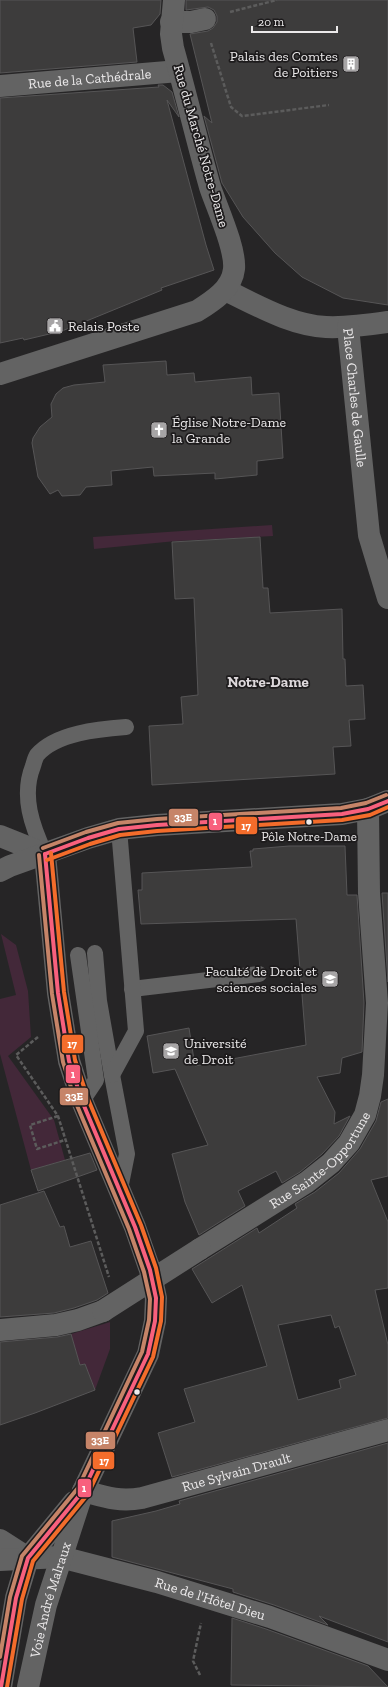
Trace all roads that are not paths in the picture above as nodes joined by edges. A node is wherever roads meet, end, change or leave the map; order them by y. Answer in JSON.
{"nodes":[{"id":1,"x":174,"y":0,"type":"edge"},
{"id":2,"x":204,"y":19,"type":"road end"},
{"id":3,"x":171,"y":22,"type":"junction"},
{"id":4,"x":179,"y":71,"type":"junction"},
{"id":5,"x":0,"y":86,"type":"edge"},
{"id":6,"x":225,"y":290,"type":"junction"},
{"id":7,"x":388,"y":322,"type":"edge"},
{"id":8,"x":348,"y":327,"type":"junction"},
{"id":9,"x":2,"y":374,"type":"edge"},
{"id":10,"x":388,"y":598,"type":"edge"},
{"id":11,"x":126,"y":727,"type":"dead end"},
{"id":12,"x":388,"y":801,"type":"edge"},
{"id":13,"x":368,"y":809,"type":"junction"},
{"id":14,"x":120,"y":829,"type":"junction"},
{"id":15,"x":0,"y":836,"type":"edge"},
{"id":16,"x":45,"y":854,"type":"junction"},
{"id":17,"x":0,"y":871,"type":"edge"},
{"id":18,"x":95,"y":953,"type":"dead end"},
{"id":19,"x":78,"y":955,"type":"dead end"},
{"id":20,"x":259,"y":974,"type":"dead end"},
{"id":21,"x":132,"y":988,"type":"junction"},
{"id":22,"x":381,"y":1073,"type":"edge"},
{"id":23,"x":112,"y":1075,"type":"junction"},
{"id":24,"x":82,"y":1101,"type":"junction"},
{"id":25,"x":120,"y":1189,"type":"junction"},
{"id":26,"x":0,"y":1330,"type":"edge"},
{"id":27,"x":388,"y":1430,"type":"edge"},
{"id":28,"x":83,"y":1491,"type":"junction"},
{"id":29,"x":0,"y":1540,"type":"edge"},
{"id":30,"x":60,"y":1557,"type":"junction"},
{"id":31,"x":28,"y":1558,"type":"junction"},
{"id":32,"x":0,"y":1560,"type":"edge"},
{"id":33,"x":388,"y":1660,"type":"edge"},
{"id":34,"x":1,"y":1687,"type":"edge"},
{"id":35,"x":28,"y":1687,"type":"edge"}],
"edges":[{"from":1,"to":3,"type":"street","name":"Rue du Marché Notre-Dame"},
{"from":2,"to":3,"type":"street"},
{"from":3,"to":4,"type":"street","name":"Rue du Marché Notre-Dame"},
{"from":4,"to":5,"type":"street","name":"Rue de la Cathédrale"},
{"from":4,"to":6,"type":"street","name":"Rue du Marché Notre-Dame"},
{"from":6,"to":8,"type":"street","name":"Place Charles de Gaulle"},
{"from":6,"to":9,"type":"street"},
{"from":7,"to":8,"type":"street"},
{"from":8,"to":10,"type":"street","name":"Place Charles de Gaulle"},
{"from":11,"to":16,"type":"lane"},
{"from":12,"to":13,"type":"street"},
{"from":13,"to":14,"type":"street"},
{"from":13,"to":22,"type":"street","name":"Rue Sainte-Opportune"},
{"from":14,"to":16,"type":"street"},
{"from":14,"to":21,"type":"lane"},
{"from":15,"to":16,"type":"street"},
{"from":16,"to":17,"type":"street"},
{"from":16,"to":24,"type":"street","name":"Voie André Malraux"},
{"from":18,"to":23,"type":"lane"},
{"from":19,"to":24,"type":"lane"},
{"from":20,"to":21,"type":"lane"},
{"from":21,"to":23,"type":"lane"},
{"from":22,"to":26,"type":"street","name":"Rue Sainte-Opportune","bridge":true},
{"from":23,"to":25,"type":"lane"},
{"from":24,"to":25,"type":"street","name":"Voie André Malraux"},
{"from":25,"to":28,"type":"street","name":"Voie André Malraux"},
{"from":27,"to":28,"type":"street","name":"Rue Sylvain Drault"},
{"from":28,"to":30,"type":"street","name":"Voie André Malraux"},
{"from":28,"to":31,"type":"street","name":"Voie André Malraux"},
{"from":29,"to":31,"type":"street"},
{"from":30,"to":31,"type":"street","name":"Rue de l'Hôtel Dieu"},
{"from":30,"to":33,"type":"street","name":"Rue de l'Hôtel Dieu"},
{"from":30,"to":35,"type":"street","name":"Voie André Malraux"},
{"from":31,"to":32,"type":"street","name":"Rue de l'Hôtel Dieu"},
{"from":31,"to":34,"type":"street","name":"Voie André Malraux"}]}
